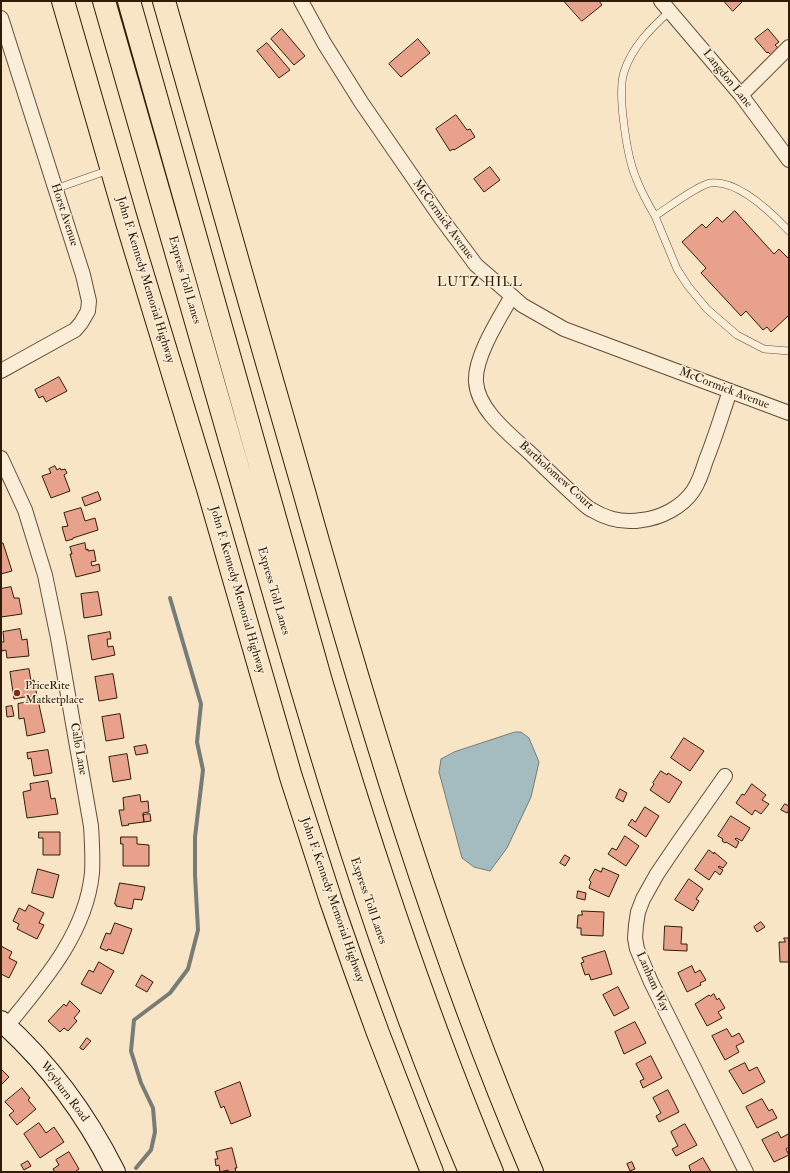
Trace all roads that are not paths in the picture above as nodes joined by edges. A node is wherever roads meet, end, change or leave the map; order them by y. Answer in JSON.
{"nodes":[{"id":1,"x":63,"y":1,"type":"edge"},
{"id":2,"x":104,"y":1,"type":"edge"},
{"id":3,"x":129,"y":1,"type":"edge"},
{"id":4,"x":164,"y":1,"type":"edge"},
{"id":5,"x":301,"y":1,"type":"edge"},
{"id":6,"x":665,"y":6,"type":"edge"},
{"id":7,"x":1,"y":18,"type":"edge"},
{"id":8,"x":789,"y":47,"type":"edge"},
{"id":9,"x":741,"y":95,"type":"junction"},
{"id":10,"x":789,"y":160,"type":"edge"},
{"id":11,"x":112,"y":170,"type":"junction"},
{"id":12,"x":55,"y":189,"type":"junction"},
{"id":13,"x":655,"y":216,"type":"junction"},
{"id":14,"x":789,"y":231,"type":"edge"},
{"id":15,"x":512,"y":296,"type":"junction"},
{"id":16,"x":789,"y":351,"type":"edge"},
{"id":17,"x":1,"y":371,"type":"edge"},
{"id":18,"x":730,"y":391,"type":"junction"},
{"id":19,"x":789,"y":413,"type":"edge"},
{"id":20,"x":1,"y":458,"type":"edge"},
{"id":21,"x":725,"y":776,"type":"dead end"},
{"id":22,"x":4,"y":1024,"type":"edge"},
{"id":23,"x":115,"y":1172,"type":"edge"},
{"id":24,"x":432,"y":1172,"type":"edge"},
{"id":25,"x":470,"y":1172,"type":"edge"},
{"id":26,"x":492,"y":1172,"type":"edge"},
{"id":27,"x":532,"y":1172,"type":"edge"},
{"id":28,"x":746,"y":1172,"type":"edge"}],
"edges":[{"from":1,"to":11,"type":"highway","name":"John F. Kennedy Memorial Highway"},
{"from":2,"to":25,"type":"highway","name":"Express Toll Lanes"},
{"from":3,"to":26,"type":"highway","name":"Express Toll Lanes"},
{"from":4,"to":27,"type":"highway"},
{"from":5,"to":15,"type":"street","name":"McCormick Avenue"},
{"from":6,"to":9,"type":"street","name":"Langdon Lane"},
{"from":6,"to":13,"type":"lane"},
{"from":7,"to":12,"type":"street","name":"Horst Avenue"},
{"from":8,"to":9,"type":"street"},
{"from":9,"to":10,"type":"street","name":"Langdon Lane"},
{"from":11,"to":12,"type":"lane"},
{"from":11,"to":24,"type":"highway","name":"John F. Kennedy Memorial Highway"},
{"from":12,"to":17,"type":"street","name":"Horst Avenue"},
{"from":13,"to":14,"type":"lane"},
{"from":13,"to":16,"type":"lane"},
{"from":15,"to":18,"type":"street","name":"McCormick Avenue"},
{"from":15,"to":18,"type":"street","name":"Bartholomew Court"},
{"from":18,"to":19,"type":"street","name":"McCormick Avenue"},
{"from":20,"to":22,"type":"street","name":"Callo Lane"},
{"from":21,"to":28,"type":"street","name":"Lanham Way"},
{"from":22,"to":23,"type":"street","name":"Weyburn Road"}]}
